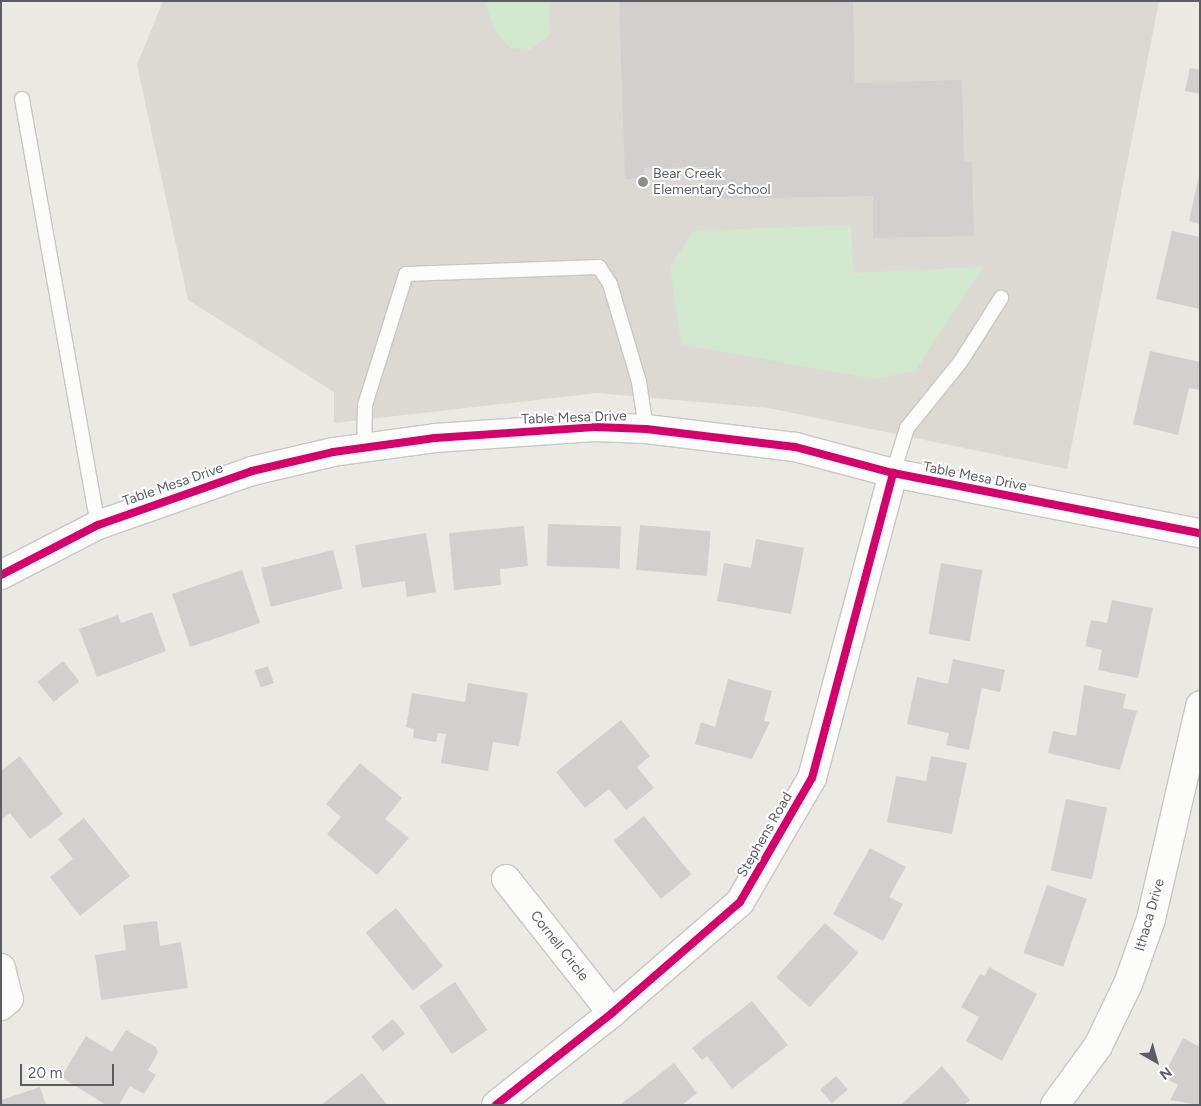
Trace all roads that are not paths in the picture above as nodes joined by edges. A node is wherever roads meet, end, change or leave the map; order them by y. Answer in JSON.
{"nodes":[{"id":1,"x":22,"y":99,"type":"dead end"},
{"id":2,"x":1001,"y":298,"type":"dead end"},
{"id":3,"x":646,"y":428,"type":"junction"},
{"id":4,"x":364,"y":447,"type":"junction"},
{"id":5,"x":893,"y":473,"type":"junction"},
{"id":6,"x":98,"y":525,"type":"junction"},
{"id":7,"x":1200,"y":534,"type":"edge"},
{"id":8,"x":7,"y":569,"type":"edge"},
{"id":9,"x":1200,"y":706,"type":"edge"},
{"id":10,"x":506,"y":879,"type":"dead end"},
{"id":11,"x":1,"y":968,"type":"edge"},
{"id":12,"x":1,"y":1006,"type":"edge"},
{"id":13,"x":612,"y":1013,"type":"junction"},
{"id":14,"x":496,"y":1105,"type":"edge"},
{"id":15,"x":1055,"y":1105,"type":"edge"}],
"edges":[{"from":1,"to":6,"type":"lane"},
{"from":2,"to":5,"type":"lane"},
{"from":3,"to":4,"type":"street","name":"Table Mesa Drive"},
{"from":3,"to":4,"type":"lane"},
{"from":3,"to":5,"type":"street","name":"Table Mesa Drive"},
{"from":4,"to":6,"type":"street","name":"Table Mesa Drive"},
{"from":5,"to":7,"type":"street","name":"Table Mesa Drive"},
{"from":5,"to":13,"type":"street","name":"Stephens Road"},
{"from":6,"to":8,"type":"street","name":"Table Mesa Drive"},
{"from":9,"to":15,"type":"street","name":"Ithaca Drive"},
{"from":10,"to":13,"type":"street","name":"Cornell Circle"},
{"from":11,"to":12,"type":"street"},
{"from":13,"to":14,"type":"street","name":"Stephens Road"}]}
